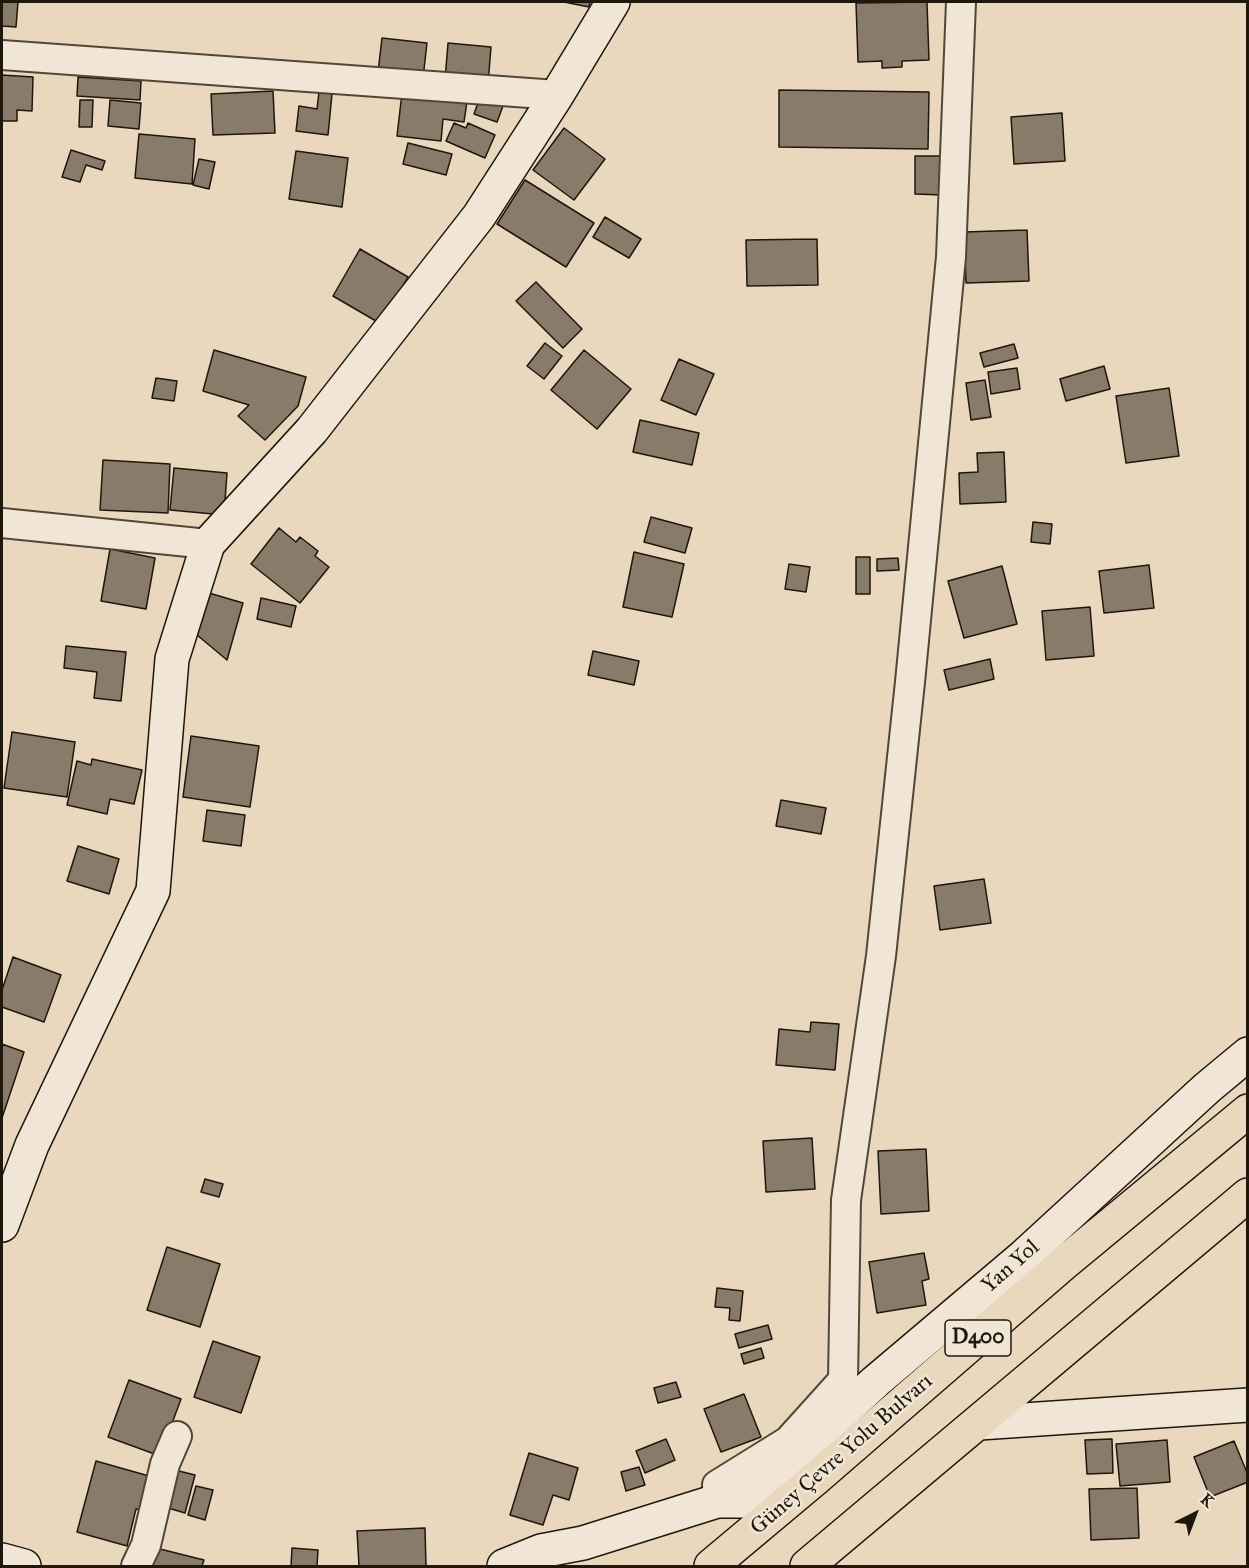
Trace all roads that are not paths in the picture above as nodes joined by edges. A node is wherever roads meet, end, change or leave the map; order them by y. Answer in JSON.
{"nodes":[{"id":1,"x":613,"y":2,"type":"edge"},
{"id":2,"x":961,"y":2,"type":"edge"},
{"id":3,"x":2,"y":55,"type":"edge"},
{"id":4,"x":557,"y":94,"type":"junction"},
{"id":5,"x":2,"y":523,"type":"edge"},
{"id":6,"x":208,"y":544,"type":"junction"},
{"id":7,"x":1248,"y":1054,"type":"edge"},
{"id":8,"x":1248,"y":1111,"type":"edge"},
{"id":9,"x":1248,"y":1195,"type":"edge"},
{"id":10,"x":2,"y":1225,"type":"edge"},
{"id":11,"x":1248,"y":1404,"type":"edge"},
{"id":12,"x":979,"y":1423,"type":"junction"},
{"id":13,"x":177,"y":1436,"type":"dead end"},
{"id":14,"x":796,"y":1495,"type":"junction"},
{"id":15,"x":732,"y":1501,"type":"junction"},
{"id":16,"x":2,"y":1560,"type":"edge"},
{"id":17,"x":24,"y":1566,"type":"edge"},
{"id":18,"x":136,"y":1566,"type":"edge"},
{"id":19,"x":504,"y":1566,"type":"edge"},
{"id":20,"x":711,"y":1566,"type":"edge"},
{"id":21,"x":807,"y":1566,"type":"edge"}],
"edges":[{"from":1,"to":4,"type":"street"},
{"from":2,"to":15,"type":"street"},
{"from":3,"to":4,"type":"street"},
{"from":4,"to":6,"type":"street"},
{"from":5,"to":6,"type":"street"},
{"from":6,"to":10,"type":"street"},
{"from":7,"to":15,"type":"street","name":"Yan Yol"},
{"from":8,"to":14,"type":"highway","name":"Güney Çevre Yolu Bulvarı","number":"D400"},
{"from":9,"to":12,"type":"highway","number":"D400"},
{"from":11,"to":12,"type":"street"},
{"from":12,"to":21,"type":"highway","number":"D400"},
{"from":13,"to":18,"type":"street"},
{"from":14,"to":15,"type":"street"},
{"from":14,"to":20,"type":"highway","name":"Güney Çevre Yolu Bulvarı","number":"D400"},
{"from":15,"to":19,"type":"street"},
{"from":16,"to":17,"type":"street"}]}
